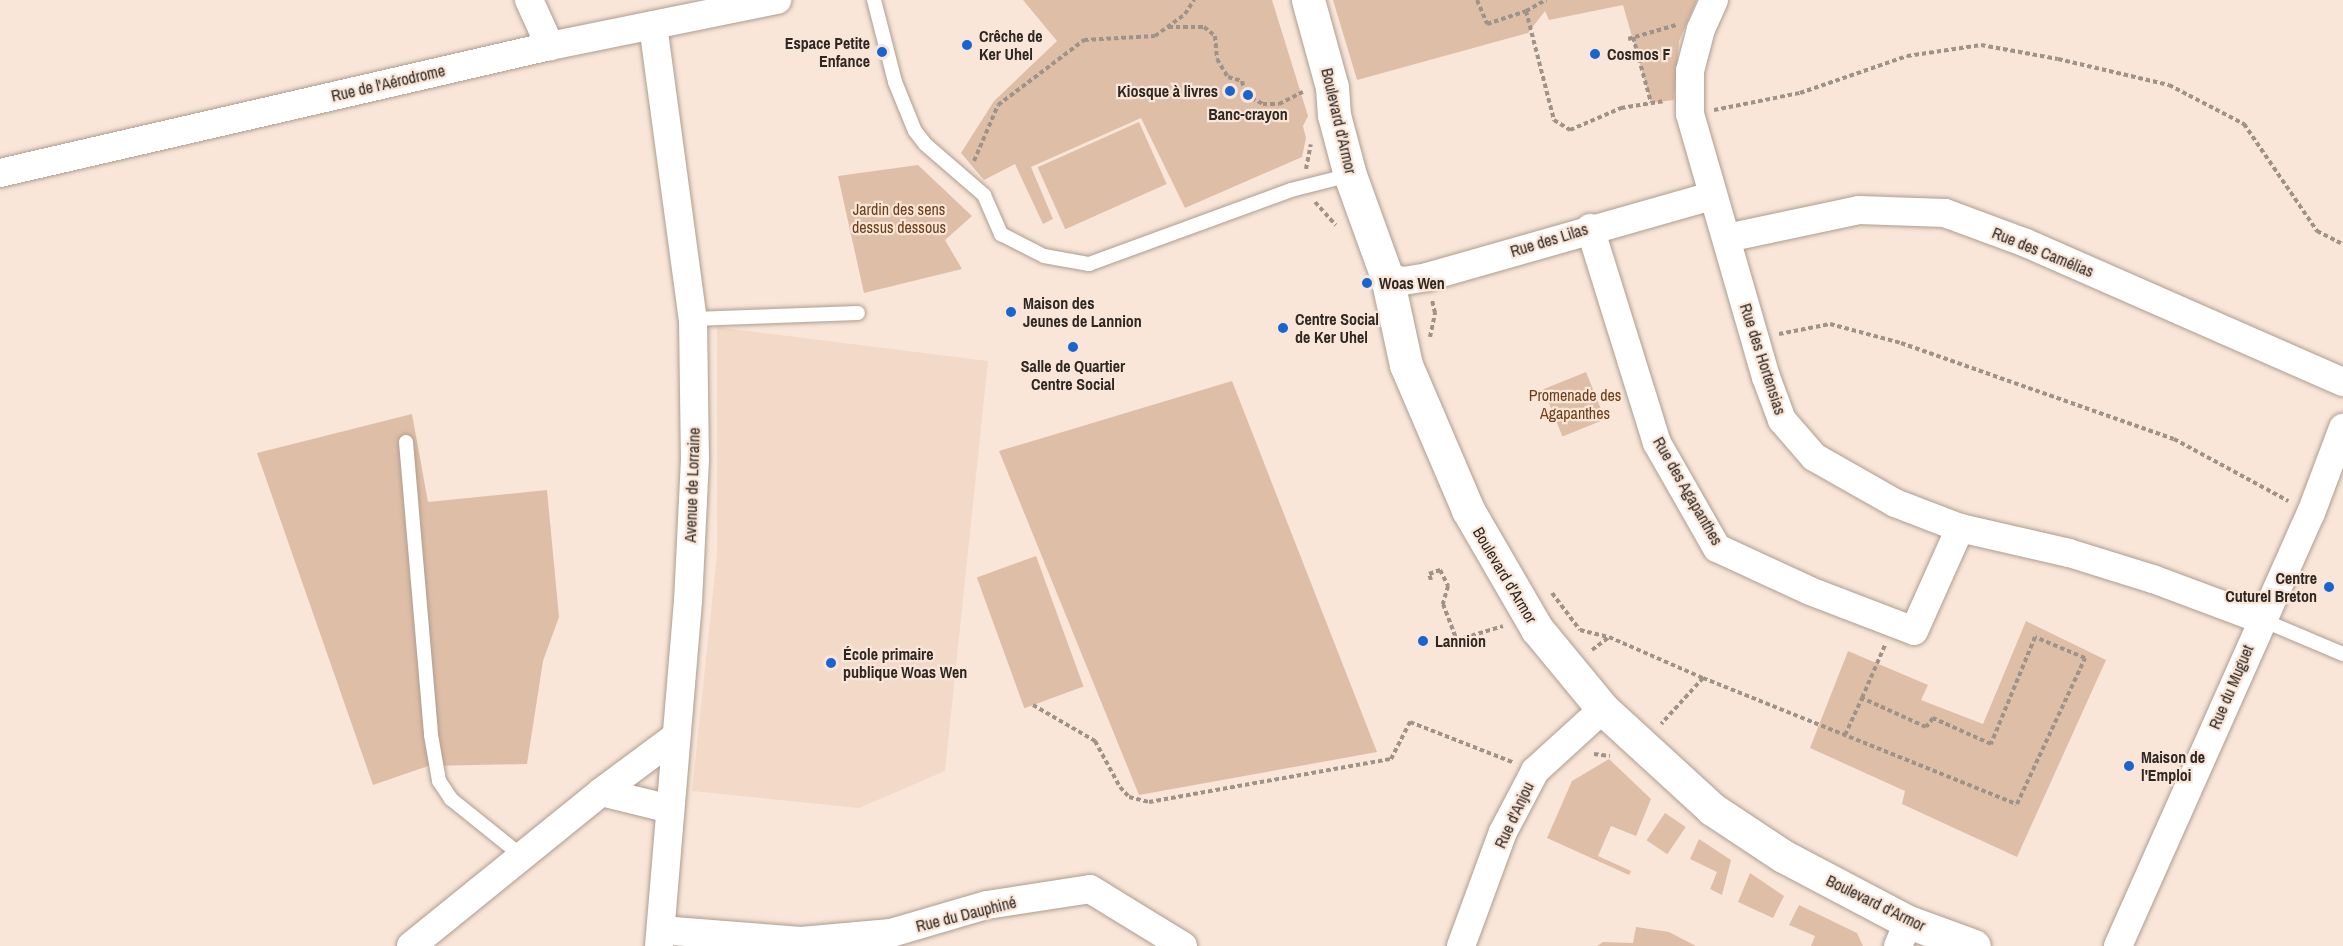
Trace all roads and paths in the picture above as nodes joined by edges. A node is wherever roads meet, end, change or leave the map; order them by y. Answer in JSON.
{"nodes":[{"id":1,"x":529,"y":0,"type":"edge"},
{"id":2,"x":874,"y":0,"type":"edge"},
{"id":3,"x":1194,"y":0,"type":"edge"},
{"id":4,"x":1308,"y":0,"type":"edge"},
{"id":5,"x":1477,"y":0,"type":"edge"},
{"id":6,"x":1546,"y":0,"type":"edge"},
{"id":7,"x":1714,"y":0,"type":"edge"},
{"id":8,"x":764,"y":1,"type":"edge"},
{"id":9,"x":1526,"y":11,"type":"junction"},
{"id":10,"x":653,"y":25,"type":"junction"},
{"id":11,"x":1168,"y":27,"type":"junction"},
{"id":12,"x":1701,"y":29,"type":"junction"},
{"id":13,"x":1633,"y":37,"type":"junction"},
{"id":14,"x":1628,"y":39,"type":"dead end"},
{"id":15,"x":550,"y":46,"type":"junction"},
{"id":16,"x":1306,"y":91,"type":"dead end"},
{"id":17,"x":1651,"y":103,"type":"junction"},
{"id":18,"x":1690,"y":106,"type":"junction"},
{"id":19,"x":0,"y":173,"type":"edge"},
{"id":20,"x":1350,"y":175,"type":"junction"},
{"id":21,"x":966,"y":178,"type":"junction"},
{"id":22,"x":1310,"y":186,"type":"junction"},
{"id":23,"x":1711,"y":196,"type":"junction"},
{"id":24,"x":1370,"y":221,"type":"junction"},
{"id":25,"x":1590,"y":228,"type":"junction"},
{"id":26,"x":1727,"y":238,"type":"junction"},
{"id":27,"x":2343,"y":244,"type":"edge"},
{"id":28,"x":1387,"y":277,"type":"junction"},
{"id":29,"x":1427,"y":277,"type":"junction"},
{"id":30,"x":858,"y":313,"type":"dead end"},
{"id":31,"x":693,"y":319,"type":"junction"},
{"id":32,"x":1754,"y":338,"type":"junction"},
{"id":33,"x":1428,"y":345,"type":"dead end"},
{"id":34,"x":2343,"y":382,"type":"edge"},
{"id":35,"x":2343,"y":428,"type":"edge"},
{"id":36,"x":406,"y":442,"type":"dead end"},
{"id":37,"x":2311,"y":513,"type":"junction"},
{"id":38,"x":1960,"y":528,"type":"junction"},
{"id":39,"x":1431,"y":579,"type":"dead end"},
{"id":40,"x":1547,"y":586,"type":"dead end"},
{"id":41,"x":2260,"y":619,"type":"junction"},
{"id":42,"x":1894,"y":624,"type":"junction"},
{"id":43,"x":1504,"y":626,"type":"dead end"},
{"id":44,"x":1609,"y":637,"type":"junction"},
{"id":45,"x":2343,"y":654,"type":"edge"},
{"id":46,"x":1569,"y":667,"type":"junction"},
{"id":47,"x":1703,"y":678,"type":"junction"},
{"id":48,"x":1862,"y":698,"type":"junction"},
{"id":49,"x":1033,"y":705,"type":"dead end"},
{"id":50,"x":1604,"y":709,"type":"junction"},
{"id":51,"x":1845,"y":735,"type":"junction"},
{"id":52,"x":675,"y":737,"type":"junction"},
{"id":53,"x":1642,"y":744,"type":"junction"},
{"id":54,"x":1535,"y":771,"type":"junction"},
{"id":55,"x":601,"y":792,"type":"junction"},
{"id":56,"x":670,"y":809,"type":"junction"},
{"id":57,"x":522,"y":856,"type":"junction"},
{"id":58,"x":1903,"y":934,"type":"edge"},
{"id":59,"x":660,"y":938,"type":"edge"},
{"id":60,"x":411,"y":946,"type":"edge"},
{"id":61,"x":1183,"y":946,"type":"edge"},
{"id":62,"x":1461,"y":946,"type":"edge"},
{"id":63,"x":1974,"y":946,"type":"edge"},
{"id":64,"x":2118,"y":946,"type":"edge"}],
"edges":[{"from":1,"to":15,"type":"street"},
{"from":2,"to":21,"type":"lane"},
{"from":3,"to":11,"type":"path"},
{"from":4,"to":20,"type":"main road","name":"Boulevard d'Armor"},
{"from":5,"to":9,"type":"path"},
{"from":6,"to":9,"type":"path"},
{"from":7,"to":12,"type":"street","name":"Rue des Hortensias"},
{"from":8,"to":10,"type":"street","name":"Rue de l'Aérodrome"},
{"from":9,"to":17,"type":"path"},
{"from":10,"to":15,"type":"street","name":"Rue de l'Aérodrome"},
{"from":10,"to":31,"type":"street","name":"Avenue de Lorraine"},
{"from":11,"to":16,"type":"path"},
{"from":11,"to":21,"type":"path"},
{"from":12,"to":13,"type":"path"},
{"from":12,"to":18,"type":"street","name":"Rue des Hortensias"},
{"from":13,"to":14,"type":"path"},
{"from":13,"to":17,"type":"path"},
{"from":15,"to":19,"type":"street","name":"Rue de l'Aérodrome"},
{"from":17,"to":18,"type":"path"},
{"from":18,"to":23,"type":"street","name":"Rue des Hortensias"},
{"from":18,"to":27,"type":"path"},
{"from":20,"to":22,"type":"lane"},
{"from":20,"to":24,"type":"main road","name":"Boulevard d'Armor"},
{"from":21,"to":22,"type":"lane"},
{"from":22,"to":24,"type":"path"},
{"from":23,"to":25,"type":"street","name":"Rue des Lilas"},
{"from":23,"to":26,"type":"street","name":"Rue des Hortensias"},
{"from":24,"to":28,"type":"main road","name":"Boulevard d'Armor"},
{"from":25,"to":29,"type":"street","name":"Rue des Lilas"},
{"from":25,"to":42,"type":"street","name":"Rue des Agapanthes"},
{"from":26,"to":32,"type":"street","name":"Rue des Hortensias"},
{"from":26,"to":34,"type":"street","name":"Rue des Camélias"},
{"from":28,"to":29,"type":"street","name":"Rue des Lilas"},
{"from":28,"to":46,"type":"main road","name":"Boulevard d'Armor"},
{"from":29,"to":33,"type":"path"},
{"from":30,"to":31,"type":"lane"},
{"from":31,"to":52,"type":"street","name":"Avenue de Lorraine"},
{"from":32,"to":37,"type":"path"},
{"from":32,"to":38,"type":"street","name":"Rue des Hortensias"},
{"from":35,"to":37,"type":"street","name":"Rue du Muguet"},
{"from":36,"to":57,"type":"lane"},
{"from":37,"to":41,"type":"street","name":"Rue du Muguet"},
{"from":38,"to":41,"type":"street","name":"Rue des Hortensias"},
{"from":38,"to":42,"type":"street","name":"Rue des Agapanthes"},
{"from":39,"to":43,"type":"path"},
{"from":40,"to":44,"type":"path"},
{"from":41,"to":45,"type":"lane"},
{"from":41,"to":64,"type":"street","name":"Rue du Muguet"},
{"from":42,"to":48,"type":"path"},
{"from":44,"to":46,"type":"path"},
{"from":44,"to":47,"type":"path"},
{"from":46,"to":50,"type":"main road","name":"Boulevard d'Armor"},
{"from":47,"to":51,"type":"path"},
{"from":47,"to":53,"type":"path"},
{"from":48,"to":51,"type":"path"},
{"from":48,"to":51,"type":"path"},
{"from":49,"to":54,"type":"path"},
{"from":50,"to":53,"type":"main road","name":"Boulevard d'Armor"},
{"from":50,"to":54,"type":"street","name":"Rue d'Anjou"},
{"from":52,"to":55,"type":"street"},
{"from":52,"to":56,"type":"street","name":"Avenue de Lorraine"},
{"from":53,"to":58,"type":"main road","name":"Boulevard d'Armor"},
{"from":54,"to":62,"type":"street","name":"Rue d'Anjou"},
{"from":55,"to":56,"type":"street"},
{"from":55,"to":57,"type":"street"},
{"from":56,"to":59,"type":"street","name":"Avenue de Lorraine"},
{"from":57,"to":60,"type":"street"},
{"from":58,"to":63,"type":"main road","name":"Boulevard d'Armor"},
{"from":59,"to":61,"type":"street","name":"Rue du Dauphiné"}]}
